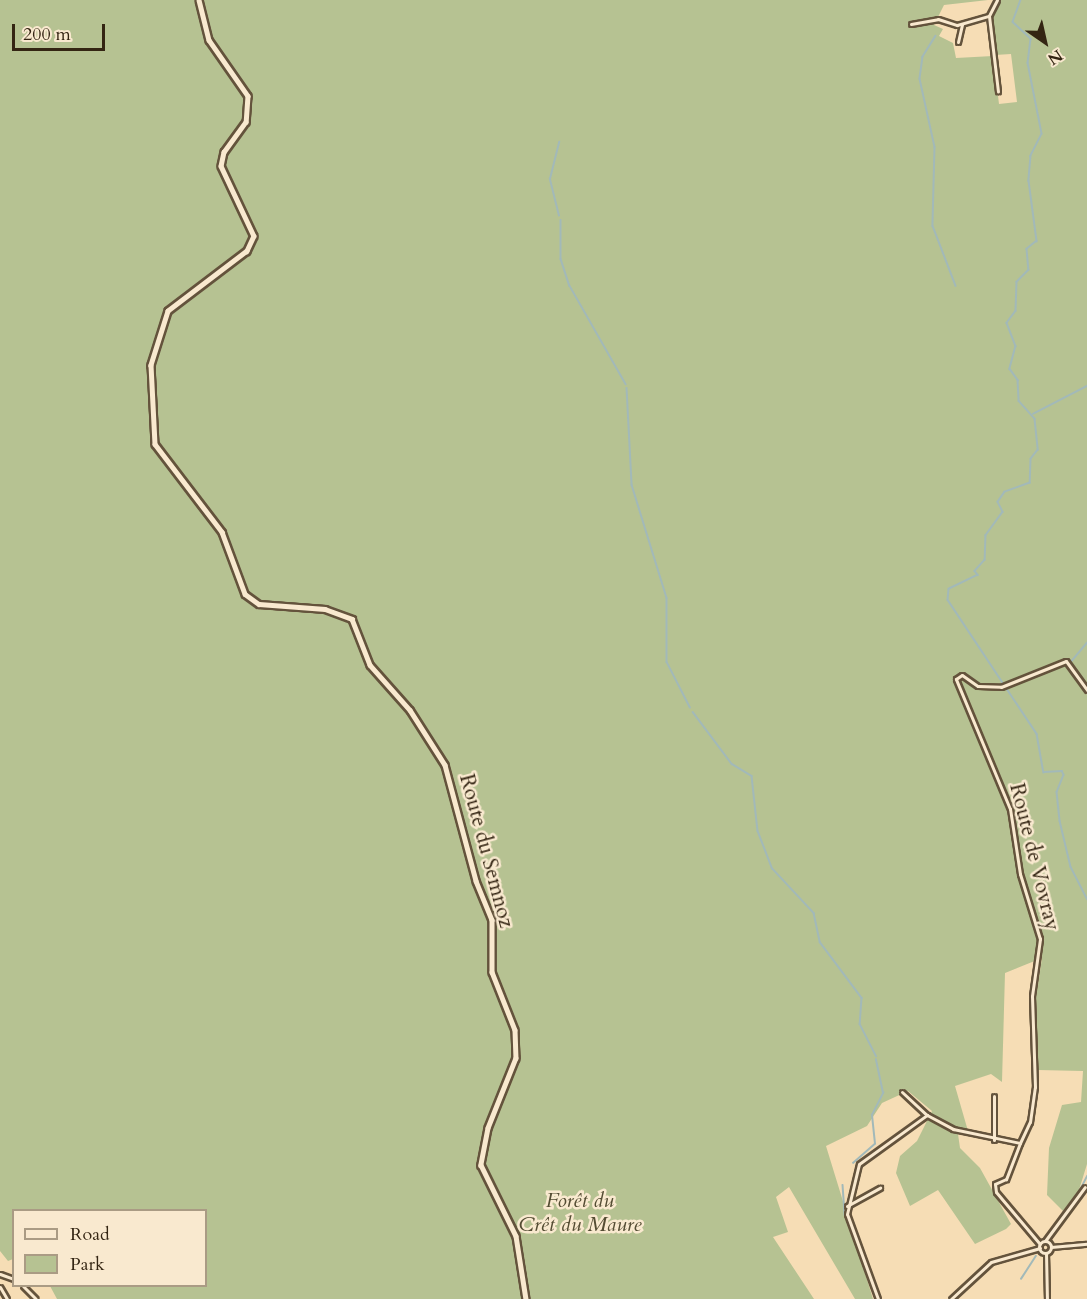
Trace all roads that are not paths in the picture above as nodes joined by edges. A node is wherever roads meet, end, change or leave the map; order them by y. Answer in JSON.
{"nodes":[{"id":1,"x":199,"y":0,"type":"edge"},
{"id":2,"x":997,"y":0,"type":"edge"},
{"id":3,"x":989,"y":16,"type":"junction"},
{"id":4,"x":911,"y":24,"type":"dead end"},
{"id":5,"x":962,"y":24,"type":"junction"},
{"id":6,"x":958,"y":42,"type":"dead end"},
{"id":7,"x":998,"y":91,"type":"dead end"},
{"id":8,"x":1087,"y":690,"type":"edge"},
{"id":9,"x":902,"y":1092,"type":"dead end"},
{"id":10,"x":994,"y":1096,"type":"dead end"},
{"id":11,"x":927,"y":1115,"type":"junction"},
{"id":12,"x":994,"y":1140,"type":"junction"},
{"id":13,"x":1020,"y":1143,"type":"junction"},
{"id":14,"x":1085,"y":1187,"type":"dead end"},
{"id":15,"x":880,"y":1188,"type":"dead end"},
{"id":16,"x":847,"y":1207,"type":"junction"},
{"id":17,"x":1046,"y":1241,"type":"junction"},
{"id":18,"x":1087,"y":1244,"type":"edge"},
{"id":19,"x":1040,"y":1246,"type":"junction"},
{"id":20,"x":1051,"y":1247,"type":"junction"},
{"id":21,"x":1046,"y":1253,"type":"junction"},
{"id":22,"x":0,"y":1287,"type":"edge"},
{"id":23,"x":25,"y":1287,"type":"edge"},
{"id":24,"x":7,"y":1299,"type":"edge"},
{"id":25,"x":36,"y":1299,"type":"edge"},
{"id":26,"x":526,"y":1299,"type":"edge"},
{"id":27,"x":878,"y":1299,"type":"edge"},
{"id":28,"x":951,"y":1299,"type":"edge"},
{"id":29,"x":1047,"y":1299,"type":"edge"}],
"edges":[{"from":1,"to":26,"type":"main road","name":"Route du Semnoz"},
{"from":2,"to":3,"type":"street"},
{"from":3,"to":5,"type":"street"},
{"from":3,"to":7,"type":"street"},
{"from":4,"to":5,"type":"street"},
{"from":5,"to":6,"type":"street"},
{"from":8,"to":13,"type":"street","name":"Route de Vovray"},
{"from":9,"to":11,"type":"street"},
{"from":10,"to":12,"type":"street"},
{"from":11,"to":12,"type":"street"},
{"from":11,"to":16,"type":"street"},
{"from":12,"to":13,"type":"street"},
{"from":13,"to":19,"type":"street"},
{"from":14,"to":17,"type":"street"},
{"from":15,"to":16,"type":"street"},
{"from":16,"to":27,"type":"street"},
{"from":17,"to":19,"type":"street"},
{"from":17,"to":20,"type":"street"},
{"from":18,"to":20,"type":"street"},
{"from":19,"to":21,"type":"street"},
{"from":19,"to":28,"type":"street"},
{"from":20,"to":21,"type":"street"},
{"from":21,"to":29,"type":"street"},
{"from":22,"to":24,"type":"street"},
{"from":23,"to":25,"type":"street"}]}
